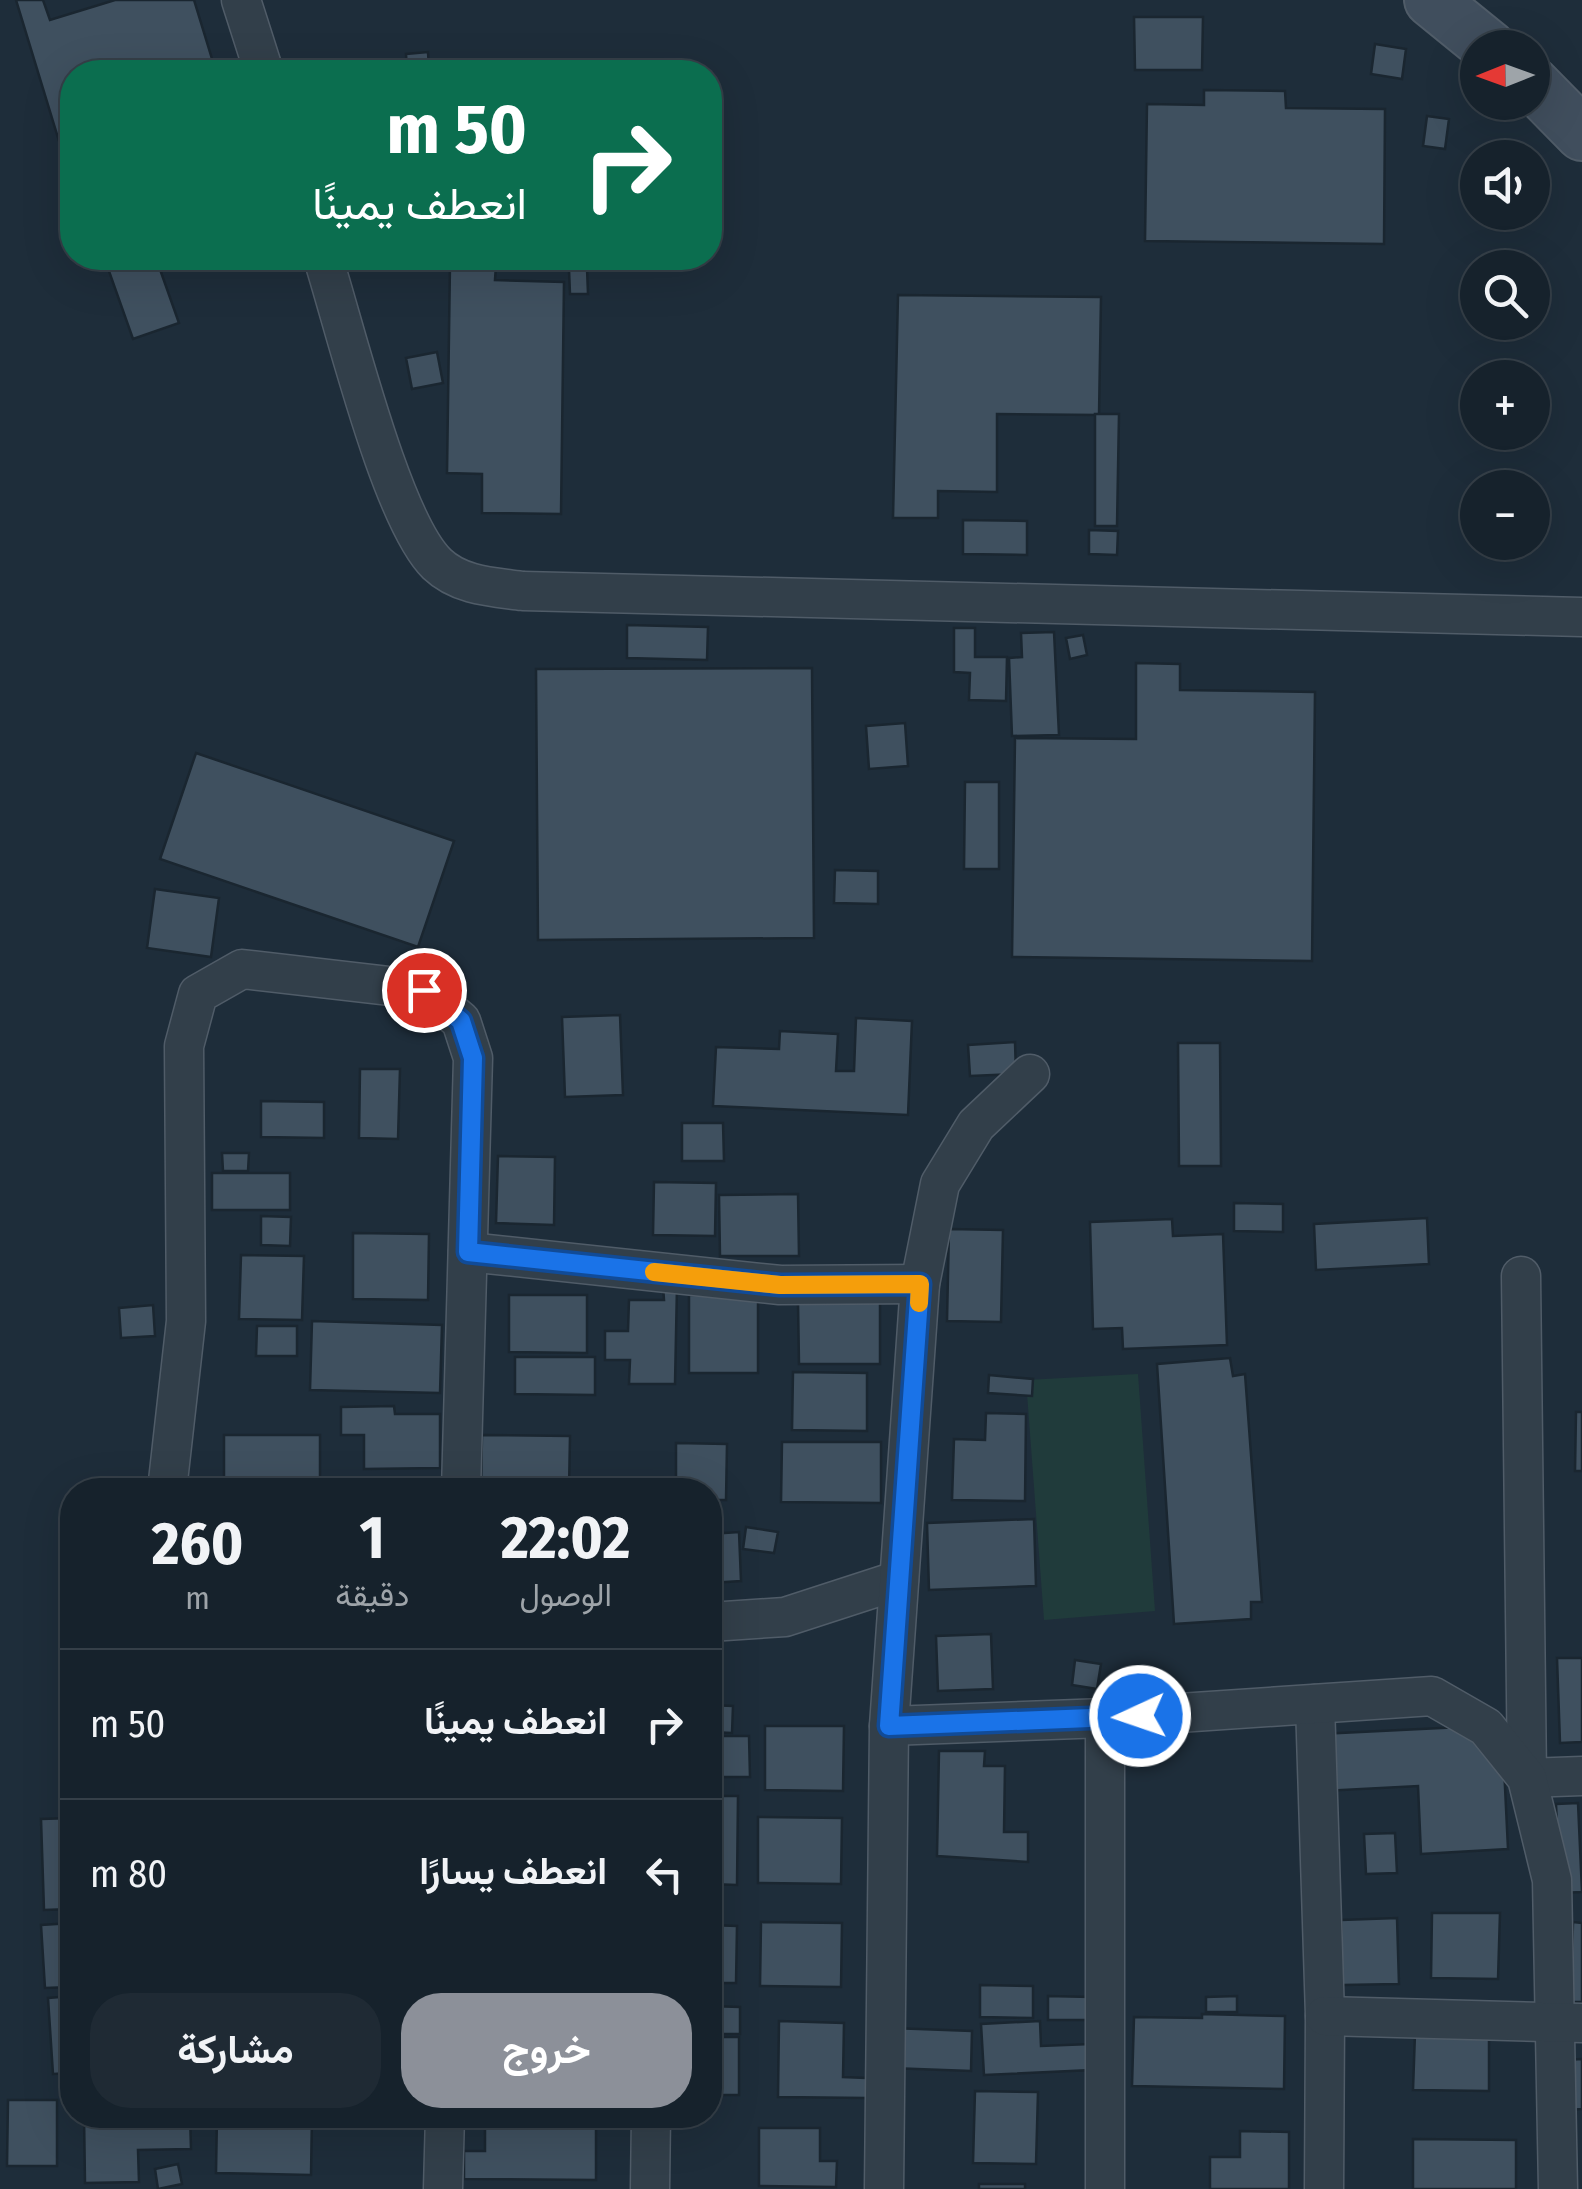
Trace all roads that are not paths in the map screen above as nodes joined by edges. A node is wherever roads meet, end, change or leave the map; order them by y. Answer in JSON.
{"nodes":[{"id":1,"x":241,"y":0,"type":"edge"},
{"id":2,"x":1431,"y":0,"type":"edge"},
{"id":3,"x":1468,"y":30,"type":"edge"},
{"id":4,"x":260,"y":60,"type":"edge"},
{"id":5,"x":1550,"y":102,"type":"edge"},
{"id":6,"x":1582,"y":134,"type":"edge"},
{"id":7,"x":327,"y":270,"type":"edge"},
{"id":8,"x":1582,"y":616,"type":"edge"},
{"id":9,"x":1030,"y":1074,"type":"dead end"},
{"id":10,"x":468,"y":1252,"type":"junction"},
{"id":11,"x":1521,"y":1276,"type":"dead end"},
{"id":12,"x":920,"y":1284,"type":"junction"},
{"id":13,"x":168,"y":1478,"type":"edge"},
{"id":14,"x":461,"y":1478,"type":"edge"},
{"id":15,"x":899,"y":1580,"type":"junction"},
{"id":16,"x":722,"y":1621,"type":"edge"},
{"id":17,"x":1315,"y":1704,"type":"junction"},
{"id":18,"x":1104,"y":1718,"type":"junction"},
{"id":19,"x":889,"y":1726,"type":"junction"},
{"id":20,"x":1582,"y":1776,"type":"edge"},
{"id":21,"x":1526,"y":1778,"type":"junction"},
{"id":22,"x":1325,"y":2016,"type":"junction"},
{"id":23,"x":1568,"y":2024,"type":"edge"},
{"id":24,"x":445,"y":2128,"type":"edge"},
{"id":25,"x":651,"y":2128,"type":"edge"},
{"id":26,"x":443,"y":2189,"type":"edge"},
{"id":27,"x":650,"y":2189,"type":"edge"},
{"id":28,"x":884,"y":2189,"type":"edge"},
{"id":29,"x":1104,"y":2189,"type":"edge"},
{"id":30,"x":1324,"y":2189,"type":"edge"},
{"id":31,"x":1558,"y":2189,"type":"edge"}],
"edges":[{"from":1,"to":4,"type":"street"},
{"from":2,"to":3,"type":"street"},
{"from":5,"to":6,"type":"street"},
{"from":7,"to":8,"type":"street"},
{"from":9,"to":12,"type":"street"},
{"from":10,"to":12,"type":"street"},
{"from":10,"to":13,"type":"street"},
{"from":10,"to":14,"type":"street"},
{"from":11,"to":21,"type":"street"},
{"from":12,"to":15,"type":"street"},
{"from":15,"to":16,"type":"street"},
{"from":15,"to":19,"type":"street"},
{"from":17,"to":18,"type":"street"},
{"from":17,"to":21,"type":"street"},
{"from":17,"to":22,"type":"street"},
{"from":18,"to":19,"type":"street"},
{"from":18,"to":29,"type":"street"},
{"from":19,"to":28,"type":"street"},
{"from":20,"to":21,"type":"street"},
{"from":21,"to":23,"type":"street"},
{"from":22,"to":23,"type":"street"},
{"from":22,"to":30,"type":"street"},
{"from":23,"to":31,"type":"street"},
{"from":24,"to":26,"type":"street"},
{"from":25,"to":27,"type":"street"}]}
